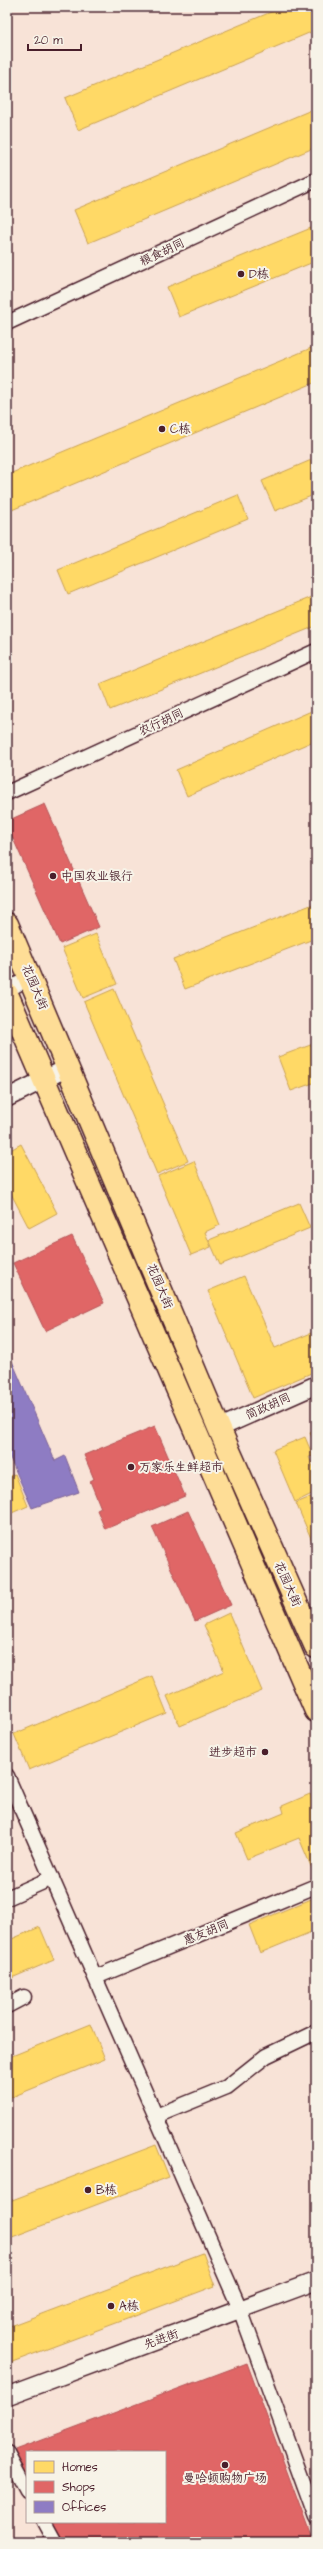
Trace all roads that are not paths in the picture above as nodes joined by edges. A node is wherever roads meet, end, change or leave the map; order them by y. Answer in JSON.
{"nodes":[{"id":1,"x":316,"y":180,"type":"edge"},
{"id":2,"x":7,"y":323,"type":"edge"},
{"id":3,"x":316,"y":651,"type":"edge"},
{"id":4,"x":7,"y":793,"type":"edge"},
{"id":5,"x":7,"y":924,"type":"edge"},
{"id":6,"x":31,"y":977,"type":"junction"},
{"id":7,"x":7,"y":990,"type":"edge"},
{"id":8,"x":7,"y":994,"type":"edge"},
{"id":9,"x":69,"y":1067,"type":"junction"},
{"id":10,"x":44,"y":1079,"type":"junction"},
{"id":11,"x":7,"y":1098,"type":"edge"},
{"id":12,"x":316,"y":1385,"type":"edge"},
{"id":13,"x":219,"y":1428,"type":"junction"},
{"id":14,"x":316,"y":1647,"type":"edge"},
{"id":15,"x":316,"y":1711,"type":"edge"},
{"id":16,"x":7,"y":1776,"type":"edge"},
{"id":17,"x":52,"y":1878,"type":"junction"},
{"id":18,"x":316,"y":1886,"type":"edge"},
{"id":19,"x":7,"y":1898,"type":"edge"},
{"id":20,"x":96,"y":1977,"type":"junction"},
{"id":21,"x":24,"y":1997,"type":"dead end"},
{"id":22,"x":7,"y":2006,"type":"edge"},
{"id":23,"x":316,"y":2032,"type":"edge"},
{"id":24,"x":156,"y":2116,"type":"junction"},
{"id":25,"x":316,"y":2281,"type":"edge"},
{"id":26,"x":240,"y":2309,"type":"junction"},
{"id":27,"x":7,"y":2396,"type":"edge"},
{"id":28,"x":7,"y":2453,"type":"edge"},
{"id":29,"x":26,"y":2488,"type":"edge"},
{"id":30,"x":316,"y":2518,"type":"edge"},
{"id":31,"x":45,"y":2523,"type":"edge"},
{"id":32,"x":55,"y":2542,"type":"edge"}],
"edges":[{"from":1,"to":2,"type":"street","name":"粮食胡同"},
{"from":3,"to":4,"type":"street","name":"农行胡同"},
{"from":5,"to":6,"type":"main road","name":"花园大街"},
{"from":6,"to":7,"type":"street"},
{"from":6,"to":9,"type":"main road","name":"花园大街"},
{"from":8,"to":10,"type":"main road","name":"花园大街"},
{"from":9,"to":10,"type":"street"},
{"from":9,"to":13,"type":"main road","name":"花园大街"},
{"from":10,"to":11,"type":"street"},
{"from":10,"to":15,"type":"main road","name":"花园大街"},
{"from":12,"to":13,"type":"street","name":"简政胡同"},
{"from":13,"to":14,"type":"main road","name":"花园大街"},
{"from":16,"to":17,"type":"street"},
{"from":17,"to":19,"type":"street"},
{"from":17,"to":20,"type":"street"},
{"from":18,"to":20,"type":"street","name":"惠友胡同"},
{"from":20,"to":24,"type":"street"},
{"from":21,"to":22,"type":"street"},
{"from":23,"to":24,"type":"street"},
{"from":24,"to":26,"type":"street"},
{"from":25,"to":26,"type":"street","name":"先进街"},
{"from":26,"to":27,"type":"street","name":"先进街"},
{"from":26,"to":30,"type":"street"},
{"from":28,"to":29,"type":"street"},
{"from":31,"to":32,"type":"street"}]}
